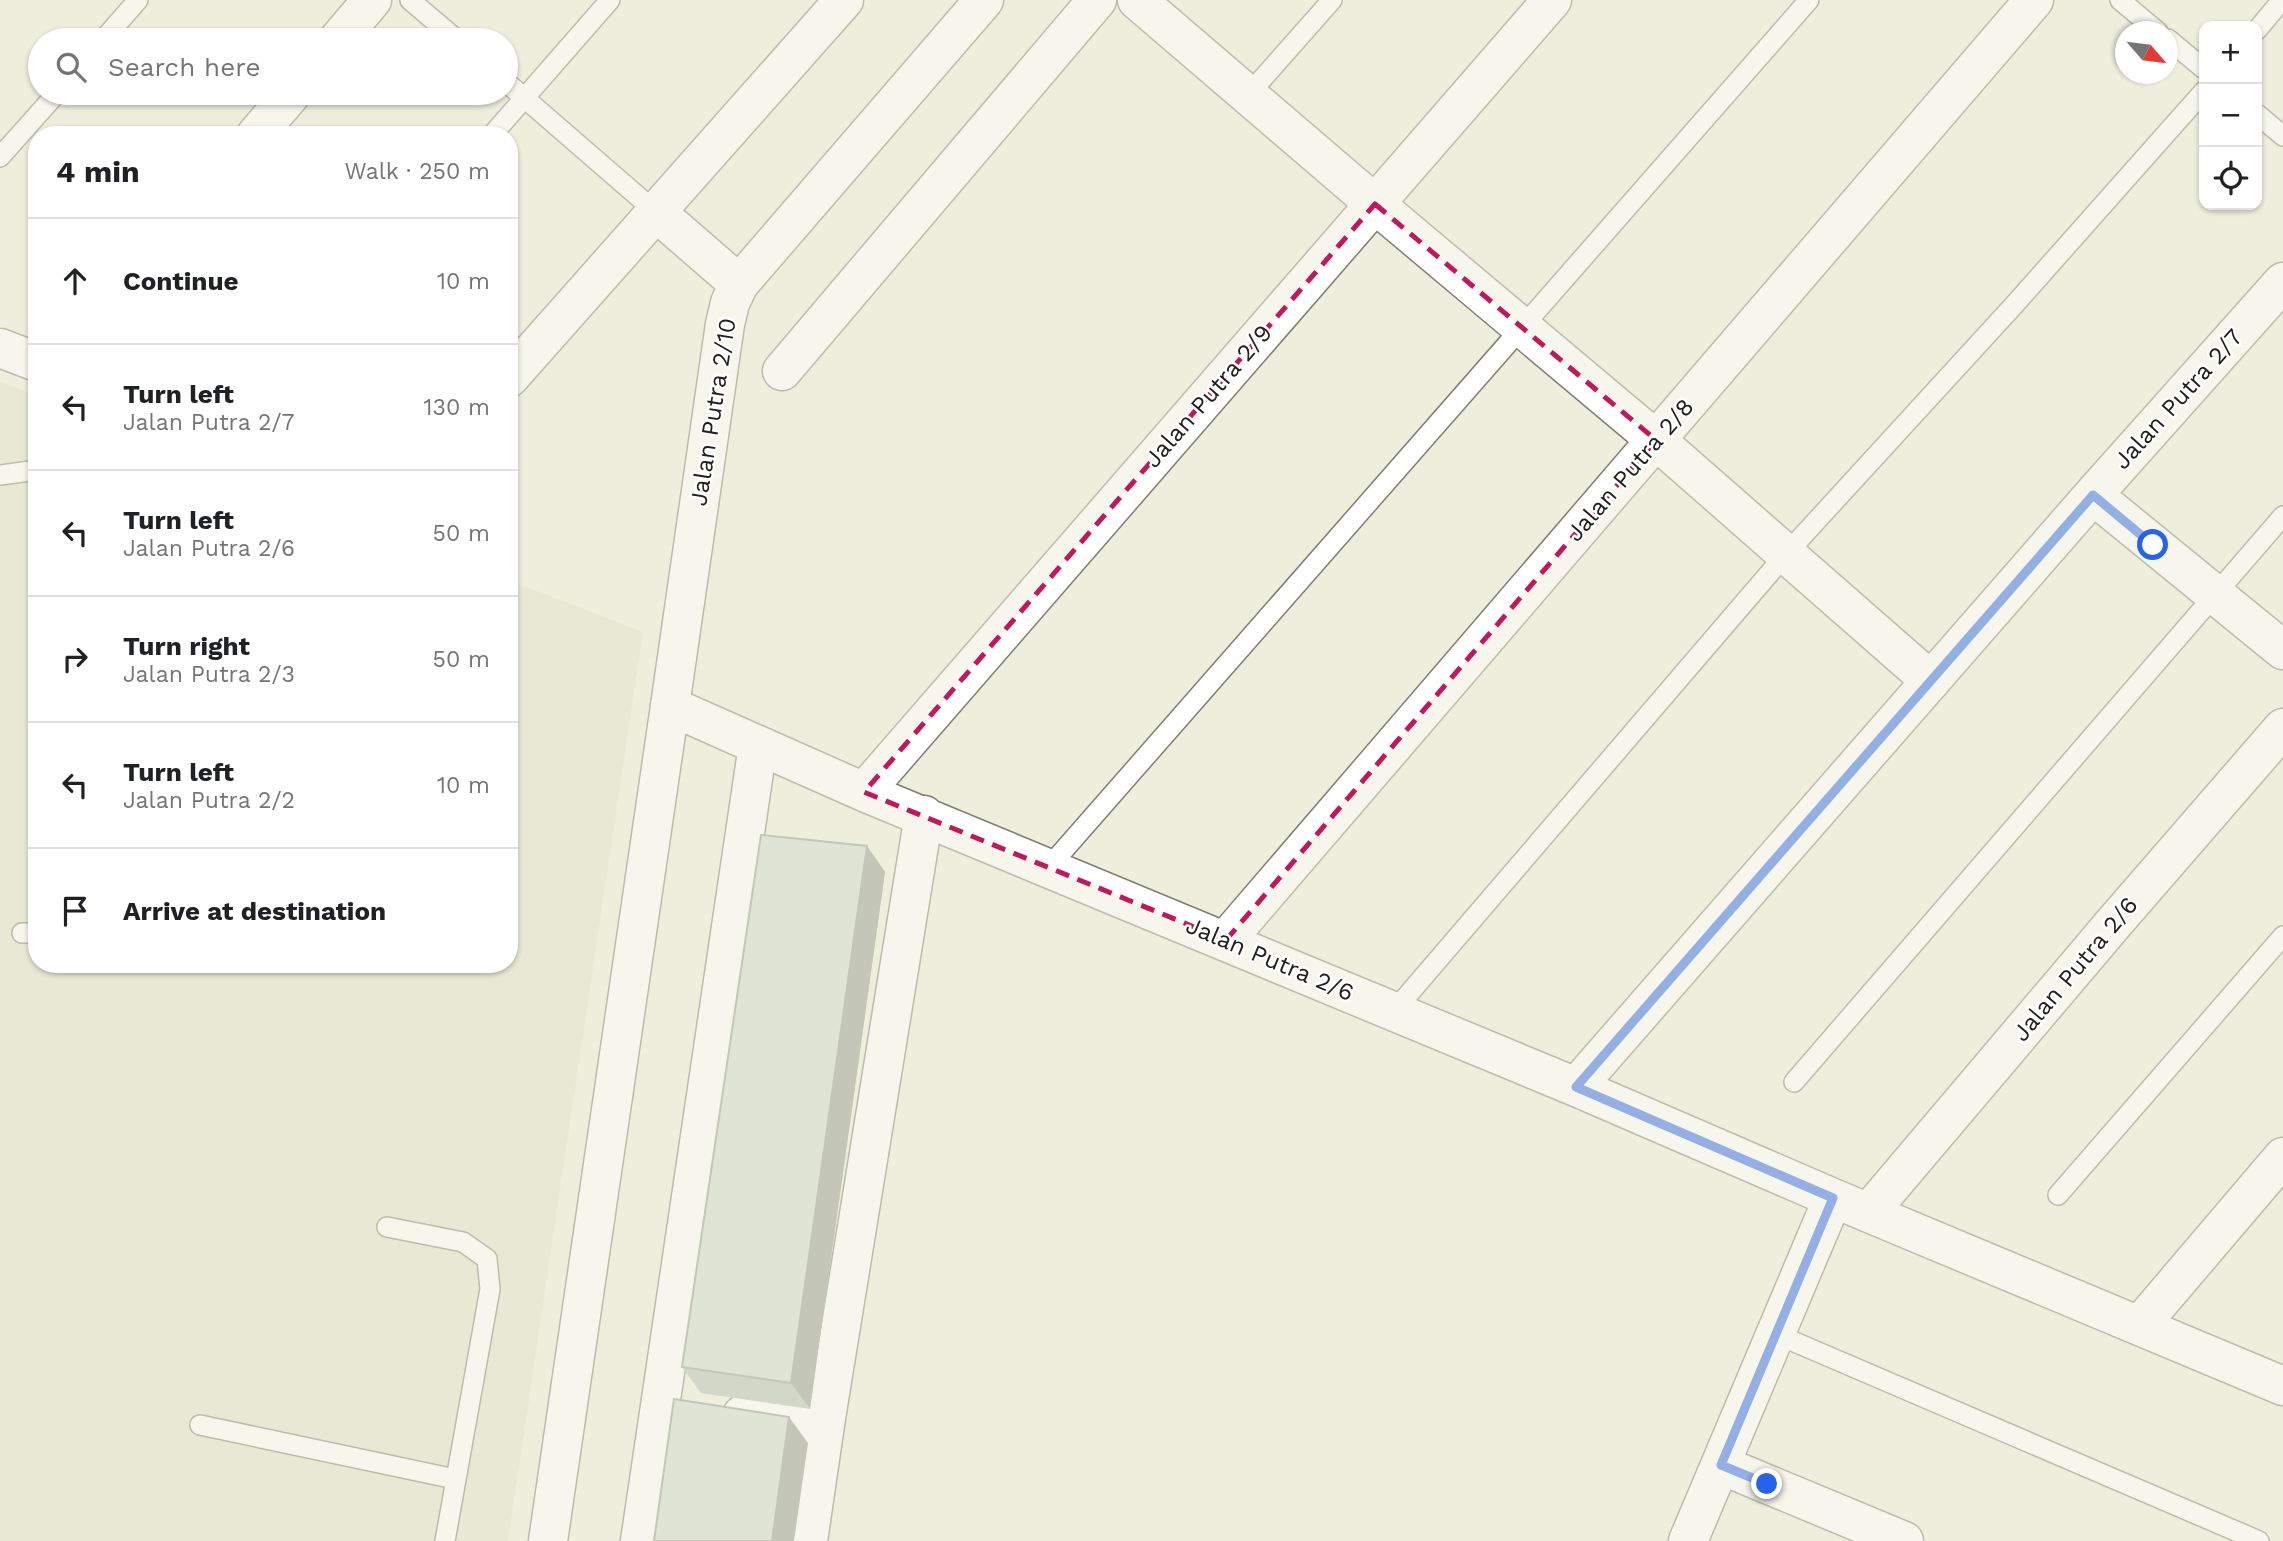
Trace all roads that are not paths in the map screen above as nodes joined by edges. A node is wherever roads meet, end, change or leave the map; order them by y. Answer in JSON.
{"nodes":[{"id":1,"x":138,"y":0,"type":"edge"},
{"id":2,"x":372,"y":0,"type":"edge"},
{"id":3,"x":410,"y":0,"type":"edge"},
{"id":4,"x":610,"y":0,"type":"edge"},
{"id":5,"x":844,"y":0,"type":"edge"},
{"id":6,"x":984,"y":0,"type":"edge"},
{"id":7,"x":1097,"y":0,"type":"edge"},
{"id":8,"x":1137,"y":0,"type":"edge"},
{"id":9,"x":1332,"y":0,"type":"edge"},
{"id":10,"x":1552,"y":0,"type":"edge"},
{"id":11,"x":1809,"y":0,"type":"edge"},
{"id":12,"x":2034,"y":0,"type":"edge"},
{"id":13,"x":2120,"y":0,"type":"edge"},
{"id":14,"x":2282,"y":0,"type":"edge"},
{"id":15,"x":2145,"y":21,"type":"edge"},
{"id":16,"x":2262,"y":24,"type":"edge"},
{"id":17,"x":114,"y":28,"type":"edge"},
{"id":18,"x":348,"y":28,"type":"edge"},
{"id":19,"x":443,"y":28,"type":"edge"},
{"id":20,"x":2178,"y":47,"type":"edge"},
{"id":21,"x":2199,"y":65,"type":"edge"},
{"id":22,"x":518,"y":93,"type":"edge"},
{"id":23,"x":1248,"y":95,"type":"junction"},
{"id":24,"x":524,"y":98,"type":"junction"},
{"id":25,"x":2199,"y":98,"type":"edge"},
{"id":26,"x":46,"y":105,"type":"edge"},
{"id":27,"x":282,"y":105,"type":"edge"},
{"id":28,"x":518,"y":105,"type":"edge"},
{"id":29,"x":518,"y":105,"type":"edge"},
{"id":30,"x":2262,"y":118,"type":"edge"},
{"id":31,"x":264,"y":126,"type":"edge"},
{"id":32,"x":500,"y":126,"type":"edge"},
{"id":33,"x":2283,"y":136,"type":"edge"},
{"id":34,"x":0,"y":157,"type":"edge"},
{"id":35,"x":1375,"y":204,"type":"junction"},
{"id":36,"x":656,"y":212,"type":"junction"},
{"id":37,"x":2283,"y":282,"type":"edge"},
{"id":38,"x":739,"y":284,"type":"junction"},
{"id":39,"x":1522,"y":327,"type":"junction"},
{"id":40,"x":0,"y":348,"type":"edge"},
{"id":41,"x":28,"y":359,"type":"edge"},
{"id":42,"x":518,"y":368,"type":"edge"},
{"id":43,"x":782,"y":371,"type":"dead end"},
{"id":44,"x":1656,"y":440,"type":"junction"},
{"id":45,"x":28,"y":471,"type":"edge"},
{"id":46,"x":0,"y":475,"type":"edge"},
{"id":47,"x":2093,"y":495,"type":"junction"},
{"id":48,"x":2283,"y":516,"type":"edge"},
{"id":49,"x":1786,"y":554,"type":"junction"},
{"id":50,"x":2214,"y":594,"type":"junction"},
{"id":51,"x":2283,"y":650,"type":"edge"},
{"id":52,"x":1931,"y":681,"type":"junction"},
{"id":53,"x":670,"y":706,"type":"junction"},
{"id":54,"x":2283,"y":728,"type":"edge"},
{"id":55,"x":758,"y":745,"type":"junction"},
{"id":56,"x":864,"y":792,"type":"junction"},
{"id":57,"x":924,"y":815,"type":"junction"},
{"id":58,"x":1048,"y":867,"type":"junction"},
{"id":59,"x":2283,"y":936,"type":"edge"},
{"id":60,"x":1226,"y":940,"type":"junction"},
{"id":61,"x":1394,"y":1011,"type":"junction"},
{"id":62,"x":1794,"y":1082,"type":"dead end"},
{"id":63,"x":1576,"y":1087,"type":"junction"},
{"id":64,"x":2283,"y":1157,"type":"edge"},
{"id":65,"x":2058,"y":1195,"type":"dead end"},
{"id":66,"x":1833,"y":1198,"type":"junction"},
{"id":67,"x":1870,"y":1212,"type":"junction"},
{"id":68,"x":387,"y":1227,"type":"dead end"},
{"id":69,"x":2140,"y":1325,"type":"junction"},
{"id":70,"x":1776,"y":1334,"type":"junction"},
{"id":71,"x":2283,"y":1386,"type":"edge"},
{"id":72,"x":660,"y":1402,"type":"junction"},
{"id":73,"x":826,"y":1418,"type":"junction"},
{"id":74,"x":201,"y":1425,"type":"dead end"},
{"id":75,"x":1721,"y":1465,"type":"junction"},
{"id":76,"x":455,"y":1479,"type":"junction"},
{"id":77,"x":445,"y":1541,"type":"edge"},
{"id":78,"x":548,"y":1541,"type":"edge"},
{"id":79,"x":640,"y":1541,"type":"edge"},
{"id":80,"x":808,"y":1541,"type":"edge"},
{"id":81,"x":1688,"y":1541,"type":"edge"},
{"id":82,"x":1904,"y":1541,"type":"edge"},
{"id":83,"x":2259,"y":1541,"type":"edge"}],
"edges":[{"from":1,"to":17,"type":"lane"},
{"from":2,"to":18,"type":"street"},
{"from":3,"to":19,"type":"lane"},
{"from":4,"to":24,"type":"lane"},
{"from":5,"to":36,"type":"street"},
{"from":6,"to":38,"type":"street","name":"Jalan Putra 2/10"},
{"from":7,"to":43,"type":"street"},
{"from":8,"to":23,"type":"street"},
{"from":9,"to":23,"type":"lane"},
{"from":10,"to":35,"type":"street","name":"Jalan Putra 2/9"},
{"from":11,"to":39,"type":"lane"},
{"from":12,"to":44,"type":"street","name":"Jalan Putra 2/8"},
{"from":13,"to":15,"type":"lane"},
{"from":14,"to":16,"type":"lane"},
{"from":20,"to":21,"type":"lane"},
{"from":22,"to":24,"type":"lane"},
{"from":23,"to":35,"type":"street"},
{"from":24,"to":28,"type":"lane"},
{"from":24,"to":36,"type":"lane"},
{"from":25,"to":49,"type":"lane"},
{"from":26,"to":34,"type":"lane"},
{"from":27,"to":31,"type":"street"},
{"from":29,"to":32,"type":"lane"},
{"from":30,"to":33,"type":"lane"},
{"from":35,"to":39,"type":"street"},
{"from":35,"to":56,"type":"street","name":"Jalan Putra 2/9"},
{"from":36,"to":38,"type":"street"},
{"from":36,"to":42,"type":"street"},
{"from":37,"to":47,"type":"street","name":"Jalan Putra 2/7"},
{"from":38,"to":53,"type":"street","name":"Jalan Putra 2/10"},
{"from":39,"to":44,"type":"street"},
{"from":39,"to":58,"type":"lane"},
{"from":40,"to":41,"type":"street"},
{"from":44,"to":49,"type":"street"},
{"from":44,"to":60,"type":"street","name":"Jalan Putra 2/8"},
{"from":45,"to":46,"type":"lane"},
{"from":47,"to":50,"type":"street"},
{"from":47,"to":52,"type":"street","name":"Jalan Putra 2/7"},
{"from":48,"to":50,"type":"lane"},
{"from":49,"to":52,"type":"street"},
{"from":49,"to":61,"type":"lane"},
{"from":50,"to":51,"type":"street"},
{"from":50,"to":62,"type":"lane"},
{"from":52,"to":63,"type":"street","name":"Jalan Putra 2/7"},
{"from":53,"to":55,"type":"street","name":"Jalan Putra 2/6"},
{"from":53,"to":78,"type":"street","name":"Jalan Putra 2/10"},
{"from":54,"to":67,"type":"street","name":"Jalan Putra 2/6"},
{"from":55,"to":56,"type":"street","name":"Jalan Putra 2/6"},
{"from":55,"to":72,"type":"street"},
{"from":56,"to":57,"type":"street","name":"Jalan Putra 2/6"},
{"from":57,"to":58,"type":"street","name":"Jalan Putra 2/6"},
{"from":57,"to":73,"type":"street"},
{"from":58,"to":60,"type":"street","name":"Jalan Putra 2/6"},
{"from":59,"to":65,"type":"lane"},
{"from":60,"to":61,"type":"street","name":"Jalan Putra 2/6"},
{"from":61,"to":63,"type":"street","name":"Jalan Putra 2/6"},
{"from":63,"to":66,"type":"street","name":"Jalan Putra 2/6"},
{"from":64,"to":69,"type":"street"},
{"from":66,"to":67,"type":"street","name":"Jalan Putra 2/6"},
{"from":66,"to":70,"type":"street"},
{"from":67,"to":69,"type":"street","name":"Jalan Putra 2/6"},
{"from":68,"to":76,"type":"lane"},
{"from":69,"to":71,"type":"street","name":"Jalan Putra 2/6"},
{"from":70,"to":75,"type":"street"},
{"from":70,"to":83,"type":"lane"},
{"from":72,"to":73,"type":"street"},
{"from":72,"to":79,"type":"street"},
{"from":73,"to":80,"type":"street"},
{"from":74,"to":76,"type":"lane"},
{"from":75,"to":81,"type":"street"},
{"from":75,"to":82,"type":"street"},
{"from":76,"to":77,"type":"lane"}]}
